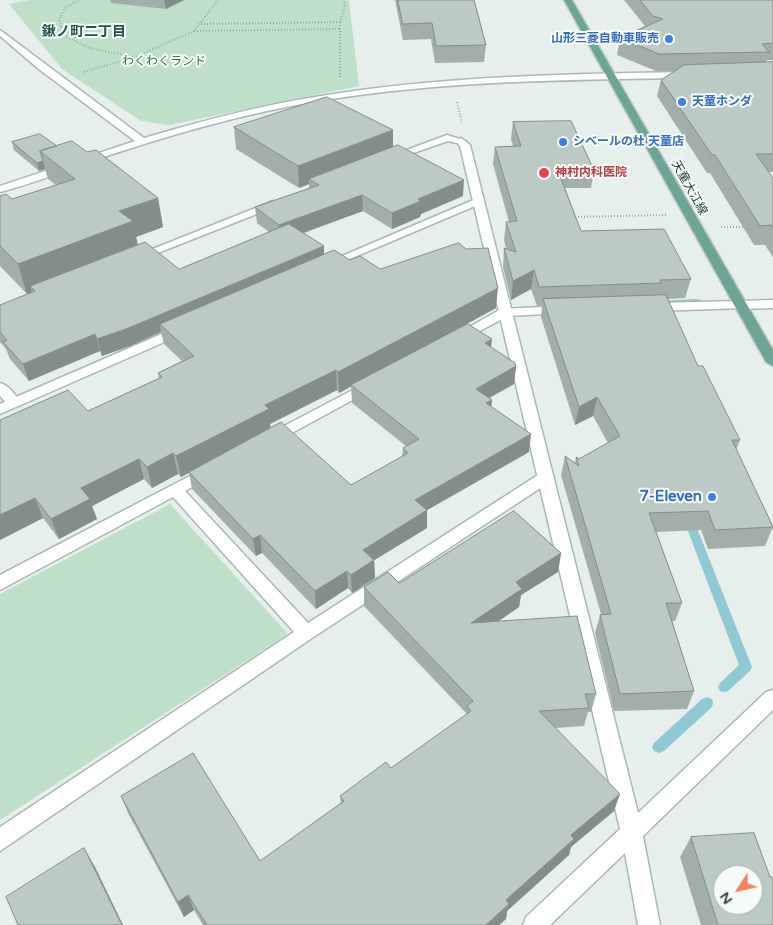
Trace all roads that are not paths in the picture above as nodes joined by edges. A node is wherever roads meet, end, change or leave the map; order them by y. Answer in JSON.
{"nodes":[{"id":1,"x":568,"y":0,"type":"edge"},
{"id":2,"x":0,"y":32,"type":"edge"},
{"id":3,"x":697,"y":75,"type":"edge"},
{"id":4,"x":612,"y":76,"type":"junction"},
{"id":5,"x":142,"y":141,"type":"junction"},
{"id":6,"x":379,"y":163,"type":"edge"},
{"id":7,"x":0,"y":189,"type":"edge"},
{"id":8,"x":287,"y":199,"type":"edge"},
{"id":9,"x":478,"y":201,"type":"junction"},
{"id":10,"x":130,"y":260,"type":"edge"},
{"id":11,"x":313,"y":271,"type":"edge"},
{"id":12,"x":773,"y":304,"type":"edge"},
{"id":13,"x":741,"y":305,"type":"junction"},
{"id":14,"x":643,"y":308,"type":"edge"},
{"id":15,"x":574,"y":310,"type":"edge"},
{"id":16,"x":505,"y":312,"type":"junction"},
{"id":17,"x":195,"y":323,"type":"edge"},
{"id":18,"x":444,"y":344,"type":"edge"},
{"id":19,"x":773,"y":362,"type":"edge"},
{"id":20,"x":384,"y":377,"type":"edge"},
{"id":21,"x":0,"y":387,"type":"edge"},
{"id":22,"x":14,"y":403,"type":"junction"},
{"id":23,"x":0,"y":409,"type":"edge"},
{"id":24,"x":262,"y":443,"type":"edge"},
{"id":25,"x":218,"y":466,"type":"edge"},
{"id":26,"x":546,"y":477,"type":"junction"},
{"id":27,"x":175,"y":490,"type":"junction"},
{"id":28,"x":0,"y":583,"type":"edge"},
{"id":29,"x":306,"y":633,"type":"junction"},
{"id":30,"x":773,"y":698,"type":"edge"},
{"id":31,"x":632,"y":833,"type":"junction"},
{"id":32,"x":0,"y":840,"type":"edge"},
{"id":33,"x":534,"y":925,"type":"edge"},
{"id":34,"x":649,"y":925,"type":"edge"}],
"edges":[{"from":1,"to":4,"type":"main road","name":"天童大江線"},
{"from":2,"to":5,"type":"street"},
{"from":3,"to":4,"type":"street"},
{"from":4,"to":5,"type":"street"},
{"from":4,"to":13,"type":"main road","name":"天童大江線"},
{"from":5,"to":7,"type":"street"},
{"from":6,"to":9,"type":"street"},
{"from":8,"to":10,"type":"street"},
{"from":9,"to":11,"type":"street"},
{"from":9,"to":16,"type":"street"},
{"from":12,"to":13,"type":"street"},
{"from":13,"to":14,"type":"street"},
{"from":13,"to":19,"type":"main road","name":"天童大江線"},
{"from":15,"to":16,"type":"street"},
{"from":16,"to":18,"type":"street"},
{"from":16,"to":26,"type":"street"},
{"from":17,"to":22,"type":"street"},
{"from":20,"to":24,"type":"street"},
{"from":21,"to":22,"type":"street"},
{"from":22,"to":23,"type":"street"},
{"from":25,"to":27,"type":"street"},
{"from":26,"to":29,"type":"street"},
{"from":26,"to":31,"type":"street"},
{"from":27,"to":28,"type":"street"},
{"from":27,"to":29,"type":"street"},
{"from":29,"to":32,"type":"street"},
{"from":30,"to":31,"type":"street"},
{"from":31,"to":33,"type":"street"},
{"from":31,"to":34,"type":"street"}]}
